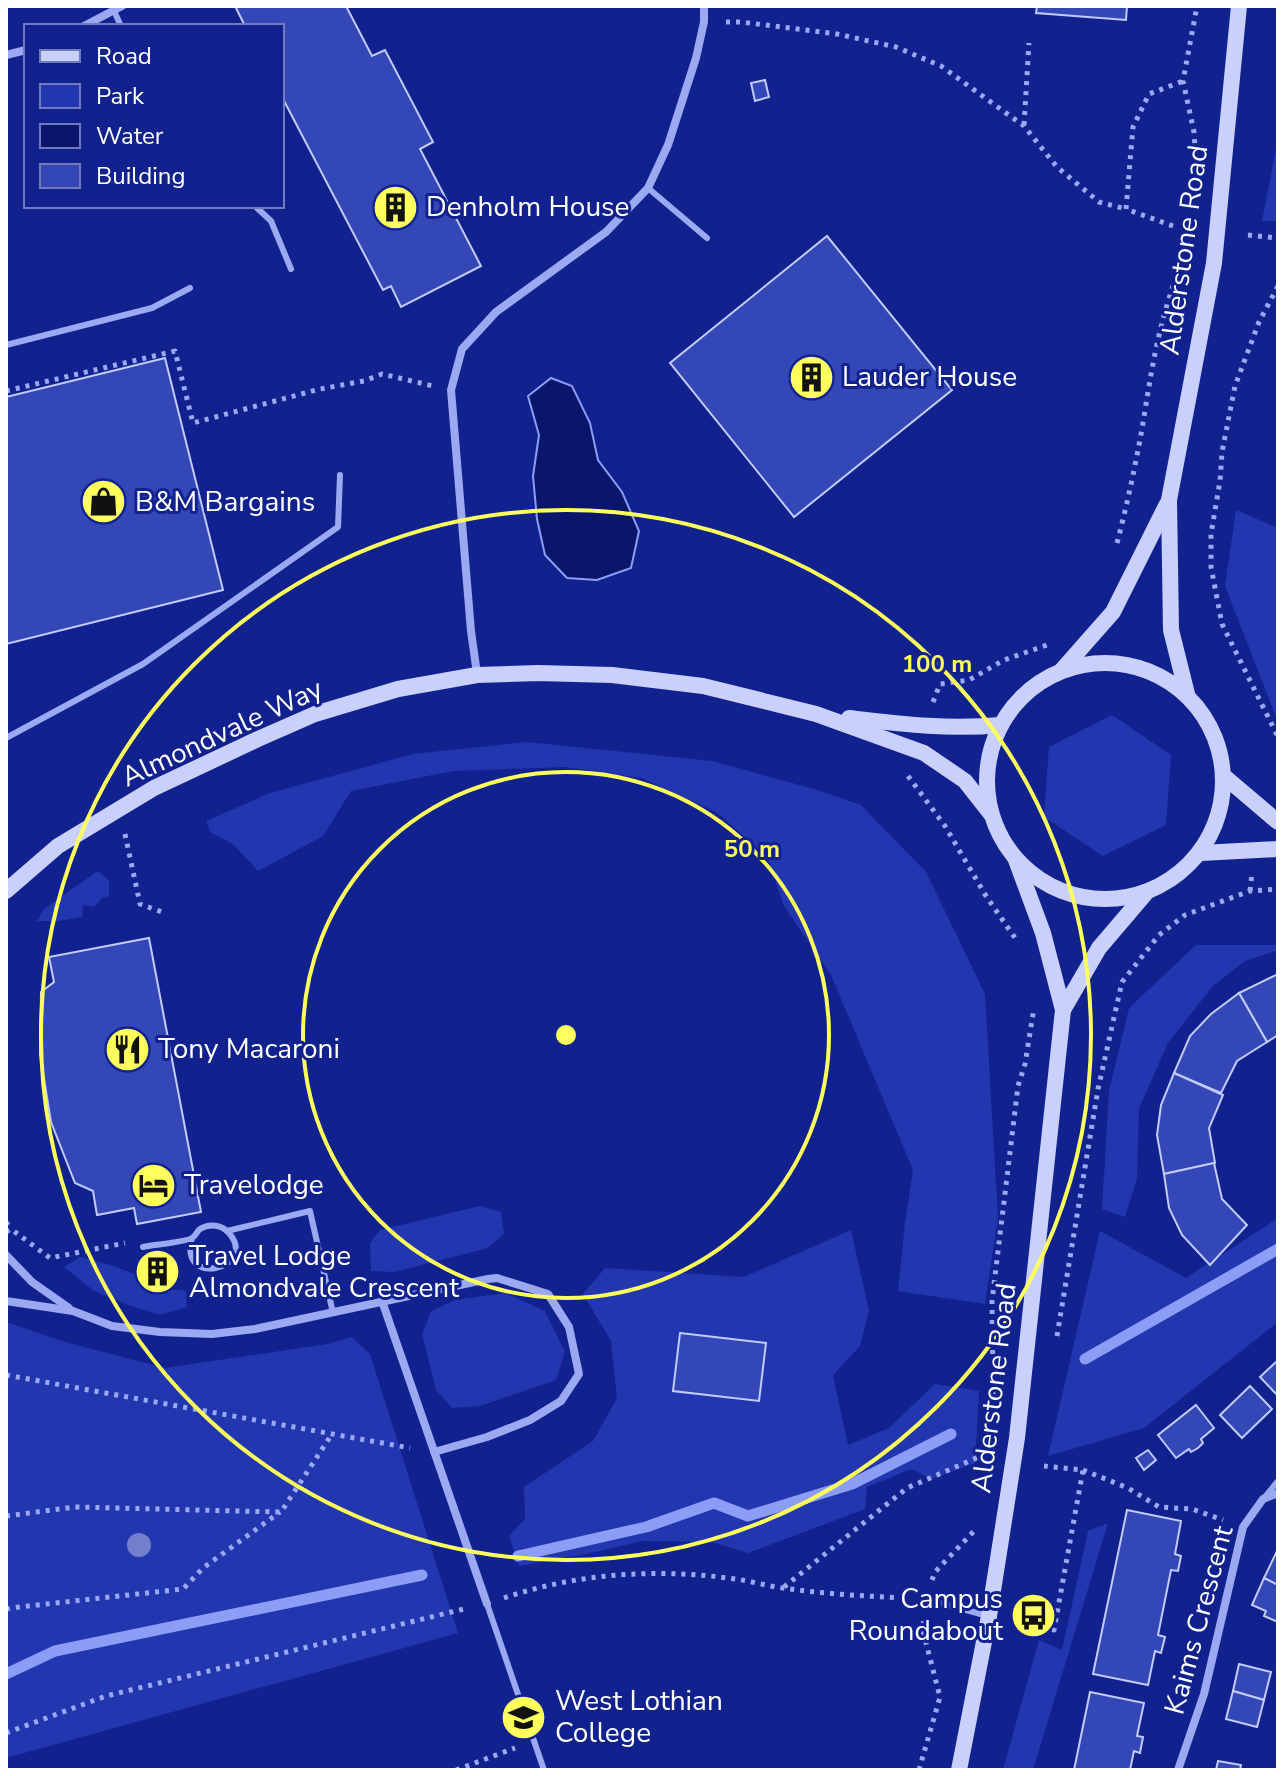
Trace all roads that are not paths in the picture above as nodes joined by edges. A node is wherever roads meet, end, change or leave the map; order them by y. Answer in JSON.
{"nodes":[{"id":1,"x":704,"y":6,"type":"edge"},
{"id":2,"x":1239,"y":6,"type":"edge"},
{"id":3,"x":118,"y":9,"type":"edge"},
{"id":4,"x":88,"y":24,"type":"edge"},
{"id":5,"x":648,"y":188,"type":"junction"},
{"id":6,"x":257,"y":208,"type":"edge"},
{"id":7,"x":707,"y":238,"type":"dead end"},
{"id":8,"x":291,"y":269,"type":"dead end"},
{"id":9,"x":190,"y":288,"type":"dead end"},
{"id":10,"x":6,"y":345,"type":"edge"},
{"id":11,"x":340,"y":475,"type":"dead end"},
{"id":12,"x":1169,"y":500,"type":"junction"},
{"id":13,"x":1061,"y":671,"type":"junction"},
{"id":14,"x":477,"y":675,"type":"junction"},
{"id":15,"x":1187,"y":694,"type":"junction"},
{"id":16,"x":816,"y":714,"type":"junction"},
{"id":17,"x":1001,"y":725,"type":"junction"},
{"id":18,"x":6,"y":738,"type":"edge"},
{"id":19,"x":1225,"y":777,"type":"junction"},
{"id":20,"x":991,"y":814,"type":"junction"},
{"id":21,"x":1278,"y":822,"type":"edge"},
{"id":22,"x":1278,"y":849,"type":"edge"},
{"id":23,"x":1201,"y":853,"type":"junction"},
{"id":24,"x":1016,"y":860,"type":"junction"},
{"id":25,"x":6,"y":891,"type":"edge"},
{"id":26,"x":1145,"y":894,"type":"junction"},
{"id":27,"x":1063,"y":1010,"type":"junction"},
{"id":28,"x":227,"y":1231,"type":"junction"},
{"id":29,"x":192,"y":1238,"type":"junction"},
{"id":30,"x":143,"y":1247,"type":"road end"},
{"id":31,"x":6,"y":1255,"type":"edge"},
{"id":32,"x":6,"y":1301,"type":"edge"},
{"id":33,"x":382,"y":1301,"type":"junction"},
{"id":34,"x":73,"y":1311,"type":"junction"},
{"id":35,"x":333,"y":1313,"type":"junction"},
{"id":36,"x":434,"y":1452,"type":"junction"},
{"id":37,"x":1278,"y":1481,"type":"edge"},
{"id":38,"x":1278,"y":1493,"type":"edge"},
{"id":39,"x":1263,"y":1499,"type":"junction"},
{"id":40,"x":926,"y":1599,"type":"road end"},
{"id":41,"x":487,"y":1604,"type":"joint"},
{"id":42,"x":989,"y":1616,"type":"junction"},
{"id":43,"x":544,"y":1770,"type":"edge"},
{"id":44,"x":959,"y":1770,"type":"edge"},
{"id":45,"x":1178,"y":1770,"type":"edge"}],
"edges":[{"from":1,"to":5,"type":"street"},
{"from":2,"to":12,"type":"street","name":"Alderstone Road"},
{"from":3,"to":4,"type":"street"},
{"from":5,"to":7,"type":"lane"},
{"from":5,"to":14,"type":"street"},
{"from":6,"to":8,"type":"lane"},
{"from":9,"to":10,"type":"lane"},
{"from":11,"to":18,"type":"lane"},
{"from":12,"to":13,"type":"street","name":"Alderstone Road"},
{"from":12,"to":15,"type":"street","name":"Alderstone Road"},
{"from":13,"to":15,"type":"street"},
{"from":13,"to":17,"type":"street"},
{"from":14,"to":16,"type":"street","name":"Almondvale Way"},
{"from":14,"to":25,"type":"street","name":"Almondvale Way"},
{"from":15,"to":19,"type":"street"},
{"from":16,"to":17,"type":"street","name":"Almondvale Way"},
{"from":16,"to":20,"type":"street","name":"Almondvale Way"},
{"from":17,"to":20,"type":"street"},
{"from":19,"to":21,"type":"street"},
{"from":19,"to":23,"type":"street"},
{"from":20,"to":24,"type":"street"},
{"from":22,"to":23,"type":"street"},
{"from":23,"to":26,"type":"street"},
{"from":24,"to":26,"type":"street"},
{"from":24,"to":27,"type":"street","name":"Alderstone Road"},
{"from":26,"to":27,"type":"street","name":"Alderstone Road"},
{"from":27,"to":42,"type":"street","name":"Alderstone Road"},
{"from":28,"to":29,"type":"lane"},
{"from":28,"to":29,"type":"lane"},
{"from":28,"to":35,"type":"lane"},
{"from":29,"to":30,"type":"lane"},
{"from":31,"to":34,"type":"street"},
{"from":32,"to":34,"type":"street"},
{"from":33,"to":35,"type":"street"},
{"from":33,"to":36,"type":"street"},
{"from":33,"to":36,"type":"street"},
{"from":34,"to":35,"type":"street"},
{"from":36,"to":41,"type":"street"},
{"from":37,"to":39,"type":"lane"},
{"from":38,"to":39,"type":"street","name":"Kaims Crescent"},
{"from":39,"to":45,"type":"street","name":"Kaims Crescent"},
{"from":40,"to":42,"type":"lane"},
{"from":41,"to":43,"type":"lane"},
{"from":42,"to":44,"type":"street","name":"Alderstone Road"}]}
